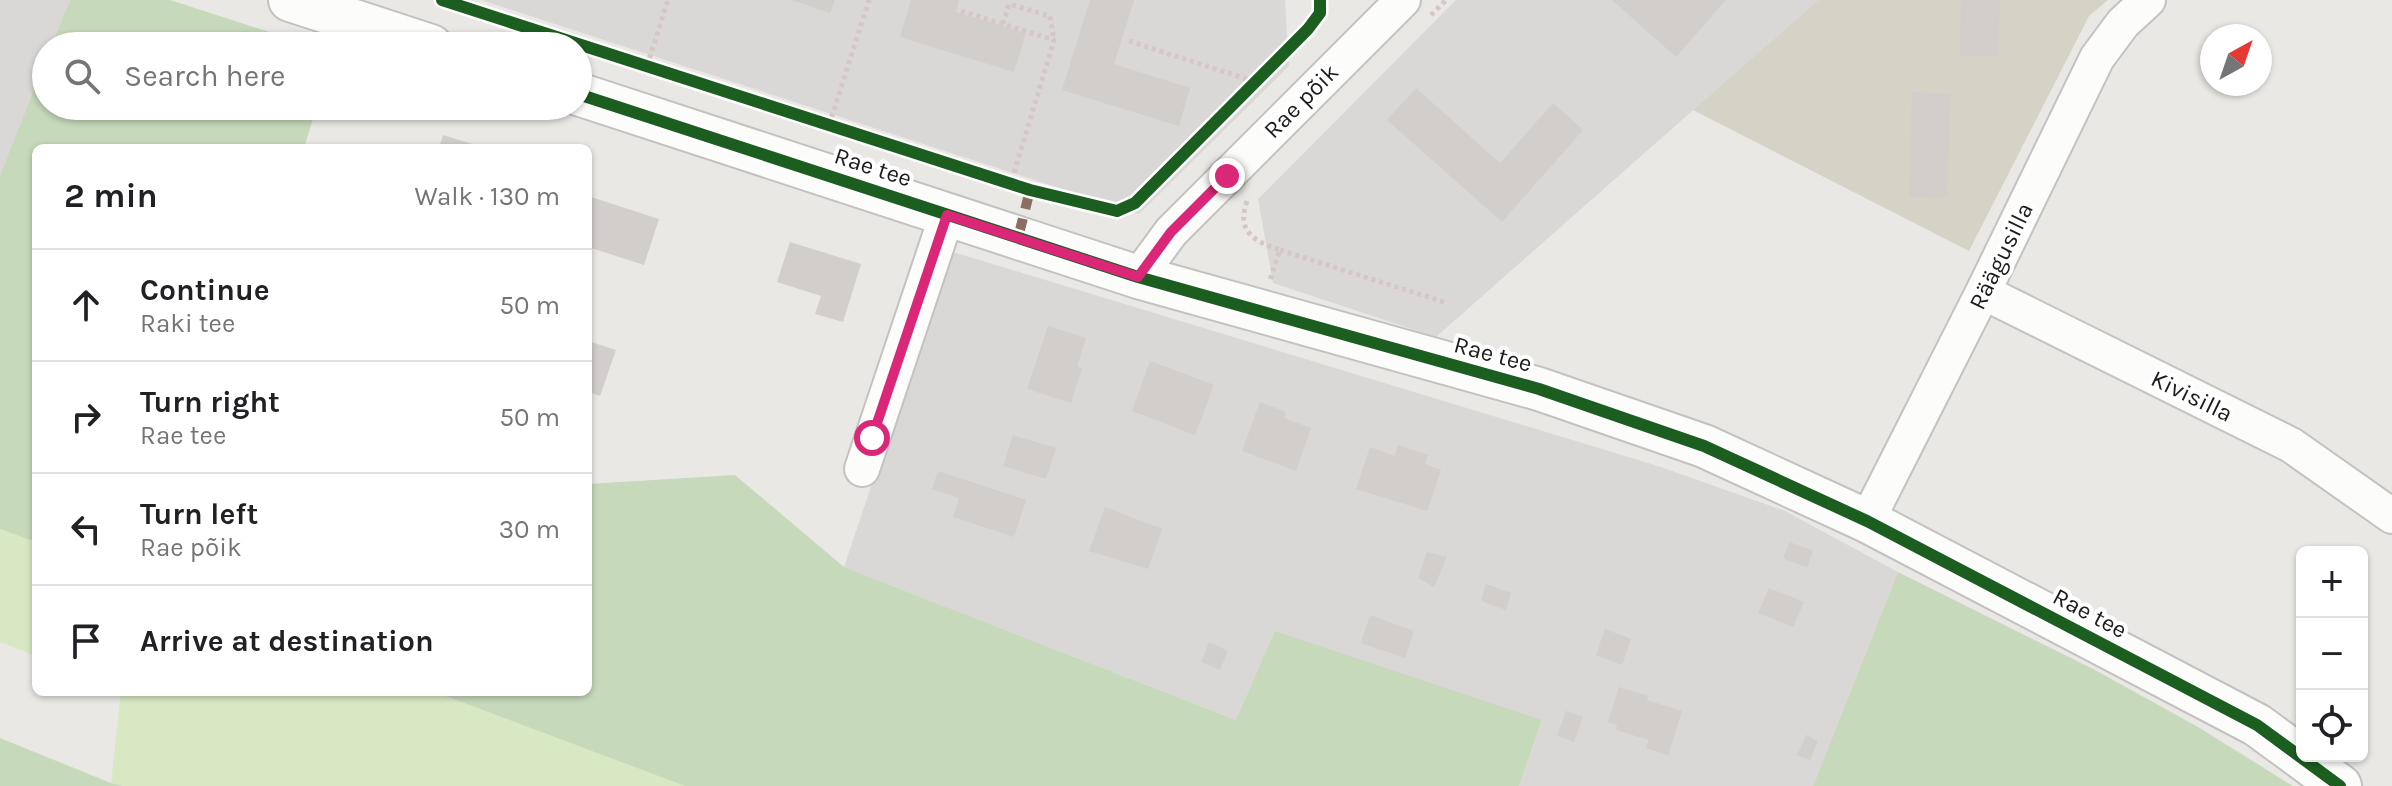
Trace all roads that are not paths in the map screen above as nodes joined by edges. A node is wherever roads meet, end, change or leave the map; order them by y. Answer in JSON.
{"nodes":[{"id":1,"x":290,"y":0,"type":"edge"},
{"id":2,"x":2148,"y":0,"type":"edge"},
{"id":3,"x":1415,"y":9,"type":"edge"},
{"id":4,"x":388,"y":32,"type":"edge"},
{"id":5,"x":592,"y":99,"type":"edge"},
{"id":6,"x":947,"y":215,"type":"junction"},
{"id":7,"x":1138,"y":277,"type":"junction"},
{"id":8,"x":1983,"y":292,"type":"junction"},
{"id":9,"x":862,"y":469,"type":"dead end"},
{"id":10,"x":2392,"y":516,"type":"edge"},
{"id":11,"x":1867,"y":521,"type":"junction"},
{"id":12,"x":2340,"y":786,"type":"edge"}],
"edges":[{"from":1,"to":4,"type":"street"},
{"from":2,"to":8,"type":"street","name":"Räägusilla"},
{"from":3,"to":7,"type":"street","name":"Rae põik"},
{"from":5,"to":6,"type":"street","name":"Rae tee"},
{"from":6,"to":7,"type":"street","name":"Rae tee"},
{"from":6,"to":9,"type":"street"},
{"from":7,"to":11,"type":"street","name":"Rae tee"},
{"from":8,"to":10,"type":"street","name":"Kivisilla"},
{"from":8,"to":11,"type":"street","name":"Räägusilla"},
{"from":11,"to":12,"type":"street","name":"Rae tee"}]}
